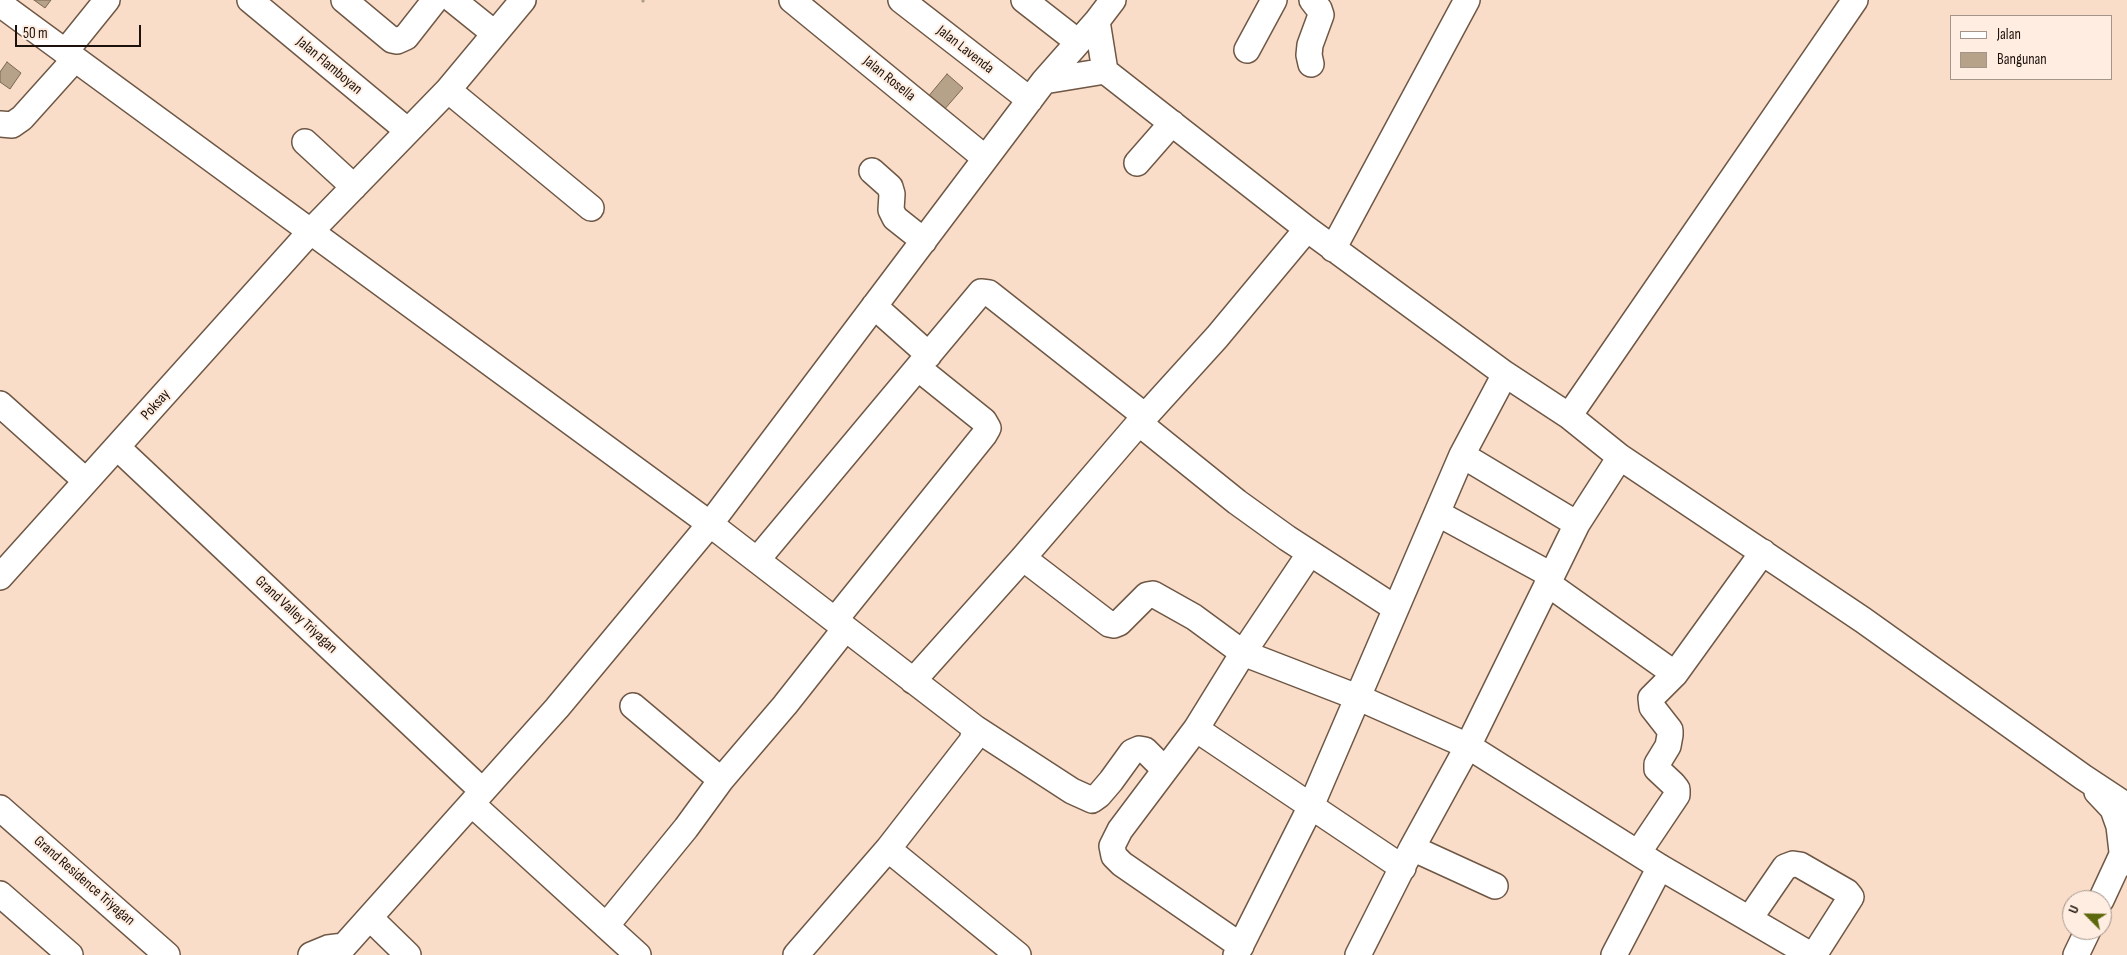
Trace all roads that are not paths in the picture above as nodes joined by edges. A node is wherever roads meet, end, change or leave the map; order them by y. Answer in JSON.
{"nodes":[{"id":1,"x":250,"y":0,"type":"edge"},
{"id":2,"x":344,"y":0,"type":"edge"},
{"id":3,"x":435,"y":0,"type":"edge"},
{"id":4,"x":453,"y":0,"type":"edge"},
{"id":5,"x":523,"y":0,"type":"edge"},
{"id":6,"x":901,"y":0,"type":"edge"},
{"id":7,"x":1024,"y":0,"type":"edge"},
{"id":8,"x":1112,"y":0,"type":"edge"},
{"id":9,"x":1274,"y":0,"type":"edge"},
{"id":10,"x":1312,"y":0,"type":"edge"},
{"id":11,"x":1466,"y":0,"type":"edge"},
{"id":12,"x":1855,"y":0,"type":"edge"},
{"id":13,"x":105,"y":1,"type":"edge"},
{"id":14,"x":795,"y":1,"type":"edge"},
{"id":15,"x":0,"y":4,"type":"edge"},
{"id":16,"x":1097,"y":21,"type":"junction"},
{"id":17,"x":494,"y":32,"type":"junction"},
{"id":18,"x":1078,"y":42,"type":"junction"},
{"id":19,"x":1247,"y":50,"type":"dead end"},
{"id":20,"x":70,"y":55,"type":"junction"},
{"id":21,"x":1310,"y":64,"type":"dead end"},
{"id":22,"x":1105,"y":71,"type":"junction"},
{"id":23,"x":448,"y":90,"type":"junction"},
{"id":24,"x":1036,"y":91,"type":"junction"},
{"id":25,"x":1172,"y":123,"type":"junction"},
{"id":26,"x":0,"y":124,"type":"edge"},
{"id":27,"x":408,"y":131,"type":"junction"},
{"id":28,"x":305,"y":142,"type":"dead end"},
{"id":29,"x":985,"y":158,"type":"junction"},
{"id":30,"x":1137,"y":163,"type":"dead end"},
{"id":31,"x":872,"y":171,"type":"dead end"},
{"id":32,"x":354,"y":186,"type":"junction"},
{"id":33,"x":591,"y":208,"type":"dead end"},
{"id":34,"x":1307,"y":229,"type":"junction"},
{"id":35,"x":311,"y":231,"type":"junction"},
{"id":36,"x":924,"y":241,"type":"junction"},
{"id":37,"x":1334,"y":249,"type":"junction"},
{"id":38,"x":874,"y":306,"type":"junction"},
{"id":39,"x":924,"y":362,"type":"junction"},
{"id":40,"x":1505,"y":374,"type":"junction"},
{"id":41,"x":0,"y":404,"type":"edge"},
{"id":42,"x":1569,"y":416,"type":"junction"},
{"id":43,"x":1142,"y":419,"type":"junction"},
{"id":44,"x":118,"y":448,"type":"junction"},
{"id":45,"x":1462,"y":455,"type":"junction"},
{"id":46,"x":1620,"y":457,"type":"junction"},
{"id":47,"x":86,"y":481,"type":"junction"},
{"id":48,"x":1437,"y":513,"type":"junction"},
{"id":49,"x":710,"y":524,"type":"junction"},
{"id":50,"x":1577,"y":524,"type":"junction"},
{"id":51,"x":1763,"y":552,"type":"junction"},
{"id":52,"x":1310,"y":553,"type":"junction"},
{"id":53,"x":1023,"y":558,"type":"junction"},
{"id":54,"x":757,"y":560,"type":"junction"},
{"id":55,"x":0,"y":577,"type":"edge"},
{"id":56,"x":1549,"y":579,"type":"junction"},
{"id":57,"x":1395,"y":608,"type":"junction"},
{"id":58,"x":840,"y":624,"type":"junction"},
{"id":59,"x":1243,"y":653,"type":"junction"},
{"id":60,"x":1675,"y":674,"type":"junction"},
{"id":61,"x":914,"y":681,"type":"junction"},
{"id":62,"x":1358,"y":697,"type":"junction"},
{"id":63,"x":633,"y":706,"type":"dead end"},
{"id":64,"x":975,"y":728,"type":"junction"},
{"id":65,"x":1196,"y":728,"type":"junction"},
{"id":66,"x":1468,"y":746,"type":"junction"},
{"id":67,"x":1164,"y":769,"type":"junction"},
{"id":68,"x":2083,"y":777,"type":"junction"},
{"id":69,"x":722,"y":780,"type":"junction"},
{"id":70,"x":473,"y":794,"type":"junction"},
{"id":71,"x":1311,"y":806,"type":"junction"},
{"id":72,"x":2127,"y":806,"type":"edge"},
{"id":73,"x":0,"y":808,"type":"edge"},
{"id":74,"x":888,"y":849,"type":"junction"},
{"id":75,"x":1638,"y":853,"type":"junction"},
{"id":76,"x":2125,"y":853,"type":"edge"},
{"id":77,"x":1407,"y":858,"type":"junction"},
{"id":78,"x":1660,"y":867,"type":"junction"},
{"id":79,"x":1495,"y":886,"type":"dead end"},
{"id":80,"x":2106,"y":890,"type":"edge"},
{"id":81,"x":0,"y":894,"type":"edge"},
{"id":82,"x":370,"y":918,"type":"junction"},
{"id":83,"x":1750,"y":918,"type":"junction"},
{"id":84,"x":606,"y":926,"type":"junction"},
{"id":85,"x":2083,"y":940,"type":"edge"},
{"id":86,"x":340,"y":950,"type":"edge"},
{"id":87,"x":1238,"y":951,"type":"edge"},
{"id":88,"x":1008,"y":952,"type":"edge"},
{"id":89,"x":70,"y":955,"type":"edge"},
{"id":90,"x":167,"y":955,"type":"edge"},
{"id":91,"x":311,"y":955,"type":"edge"},
{"id":92,"x":408,"y":955,"type":"edge"},
{"id":93,"x":638,"y":955,"type":"edge"},
{"id":94,"x":796,"y":955,"type":"edge"},
{"id":95,"x":1358,"y":955,"type":"edge"},
{"id":96,"x":1614,"y":955,"type":"edge"},
{"id":97,"x":1812,"y":955,"type":"edge"},
{"id":98,"x":2076,"y":955,"type":"edge"}],
"edges":[{"from":1,"to":27,"type":"street","name":"Jalan Flamboyan"},
{"from":2,"to":3,"type":"street"},
{"from":4,"to":17,"type":"street"},
{"from":5,"to":17,"type":"street","name":"Poksay"},
{"from":6,"to":24,"type":"street","name":"Jalan Lavenda"},
{"from":7,"to":18,"type":"street"},
{"from":8,"to":16,"type":"street"},
{"from":9,"to":19,"type":"street"},
{"from":10,"to":21,"type":"street"},
{"from":11,"to":37,"type":"street"},
{"from":12,"to":42,"type":"street"},
{"from":13,"to":20,"type":"street"},
{"from":14,"to":29,"type":"street","name":"Jalan Rosella"},
{"from":15,"to":20,"type":"street"},
{"from":16,"to":18,"type":"street"},
{"from":16,"to":22,"type":"street"},
{"from":17,"to":23,"type":"street","name":"Poksay"},
{"from":18,"to":24,"type":"street"},
{"from":20,"to":26,"type":"street"},
{"from":20,"to":35,"type":"street"},
{"from":22,"to":24,"type":"street"},
{"from":22,"to":25,"type":"street"},
{"from":23,"to":27,"type":"street","name":"Poksay"},
{"from":23,"to":33,"type":"street"},
{"from":24,"to":29,"type":"street"},
{"from":25,"to":30,"type":"street"},
{"from":25,"to":34,"type":"street"},
{"from":27,"to":32,"type":"street","name":"Poksay"},
{"from":28,"to":32,"type":"street"},
{"from":29,"to":36,"type":"street"},
{"from":31,"to":36,"type":"street"},
{"from":32,"to":35,"type":"street","name":"Poksay"},
{"from":34,"to":37,"type":"street"},
{"from":34,"to":43,"type":"street"},
{"from":35,"to":44,"type":"street","name":"Poksay"},
{"from":35,"to":49,"type":"street"},
{"from":36,"to":38,"type":"street"},
{"from":37,"to":40,"type":"street"},
{"from":38,"to":39,"type":"street"},
{"from":38,"to":49,"type":"street"},
{"from":39,"to":43,"type":"street"},
{"from":39,"to":54,"type":"street"},
{"from":39,"to":58,"type":"street"},
{"from":40,"to":42,"type":"street"},
{"from":40,"to":45,"type":"street"},
{"from":41,"to":47,"type":"street"},
{"from":42,"to":46,"type":"street"},
{"from":43,"to":52,"type":"street"},
{"from":43,"to":53,"type":"street"},
{"from":44,"to":47,"type":"street","name":"Poksay"},
{"from":44,"to":70,"type":"street","name":"Grand Valley Triyagan"},
{"from":45,"to":48,"type":"street"},
{"from":45,"to":50,"type":"street"},
{"from":46,"to":50,"type":"street"},
{"from":46,"to":51,"type":"street"},
{"from":47,"to":55,"type":"street","name":"Poksay"},
{"from":48,"to":56,"type":"street"},
{"from":48,"to":57,"type":"street"},
{"from":49,"to":54,"type":"street"},
{"from":49,"to":70,"type":"street"},
{"from":50,"to":56,"type":"street"},
{"from":51,"to":60,"type":"street"},
{"from":51,"to":68,"type":"street"},
{"from":52,"to":57,"type":"street"},
{"from":52,"to":59,"type":"street"},
{"from":53,"to":59,"type":"street"},
{"from":53,"to":61,"type":"street"},
{"from":54,"to":58,"type":"street"},
{"from":56,"to":60,"type":"street"},
{"from":56,"to":66,"type":"street"},
{"from":57,"to":62,"type":"street"},
{"from":58,"to":61,"type":"street"},
{"from":58,"to":69,"type":"street"},
{"from":59,"to":62,"type":"street"},
{"from":59,"to":65,"type":"street"},
{"from":60,"to":75,"type":"street"},
{"from":61,"to":64,"type":"street"},
{"from":62,"to":66,"type":"street"},
{"from":62,"to":71,"type":"street"},
{"from":63,"to":69,"type":"street"},
{"from":64,"to":67,"type":"street"},
{"from":64,"to":74,"type":"street"},
{"from":65,"to":67,"type":"street"},
{"from":65,"to":71,"type":"street"},
{"from":66,"to":75,"type":"street"},
{"from":66,"to":77,"type":"street"},
{"from":67,"to":87,"type":"street"},
{"from":68,"to":72,"type":"street"},
{"from":68,"to":76,"type":"street"},
{"from":69,"to":84,"type":"street"},
{"from":70,"to":82,"type":"street"},
{"from":70,"to":84,"type":"street","name":"Grand Valley Triyagan"},
{"from":71,"to":77,"type":"street"},
{"from":71,"to":87,"type":"street"},
{"from":73,"to":90,"type":"street","name":"Grand Residence Triyagan"},
{"from":74,"to":88,"type":"street"},
{"from":74,"to":94,"type":"street"},
{"from":75,"to":78,"type":"street"},
{"from":76,"to":80,"type":"street"},
{"from":77,"to":79,"type":"street"},
{"from":77,"to":95,"type":"street"},
{"from":78,"to":83,"type":"street"},
{"from":78,"to":96,"type":"street"},
{"from":81,"to":89,"type":"street"},
{"from":82,"to":86,"type":"street"},
{"from":82,"to":92,"type":"street"},
{"from":83,"to":97,"type":"street"},
{"from":83,"to":97,"type":"street"},
{"from":84,"to":93,"type":"street","name":"Grand Valley Triyagan"},
{"from":85,"to":98,"type":"street"},
{"from":86,"to":91,"type":"street"}]}
